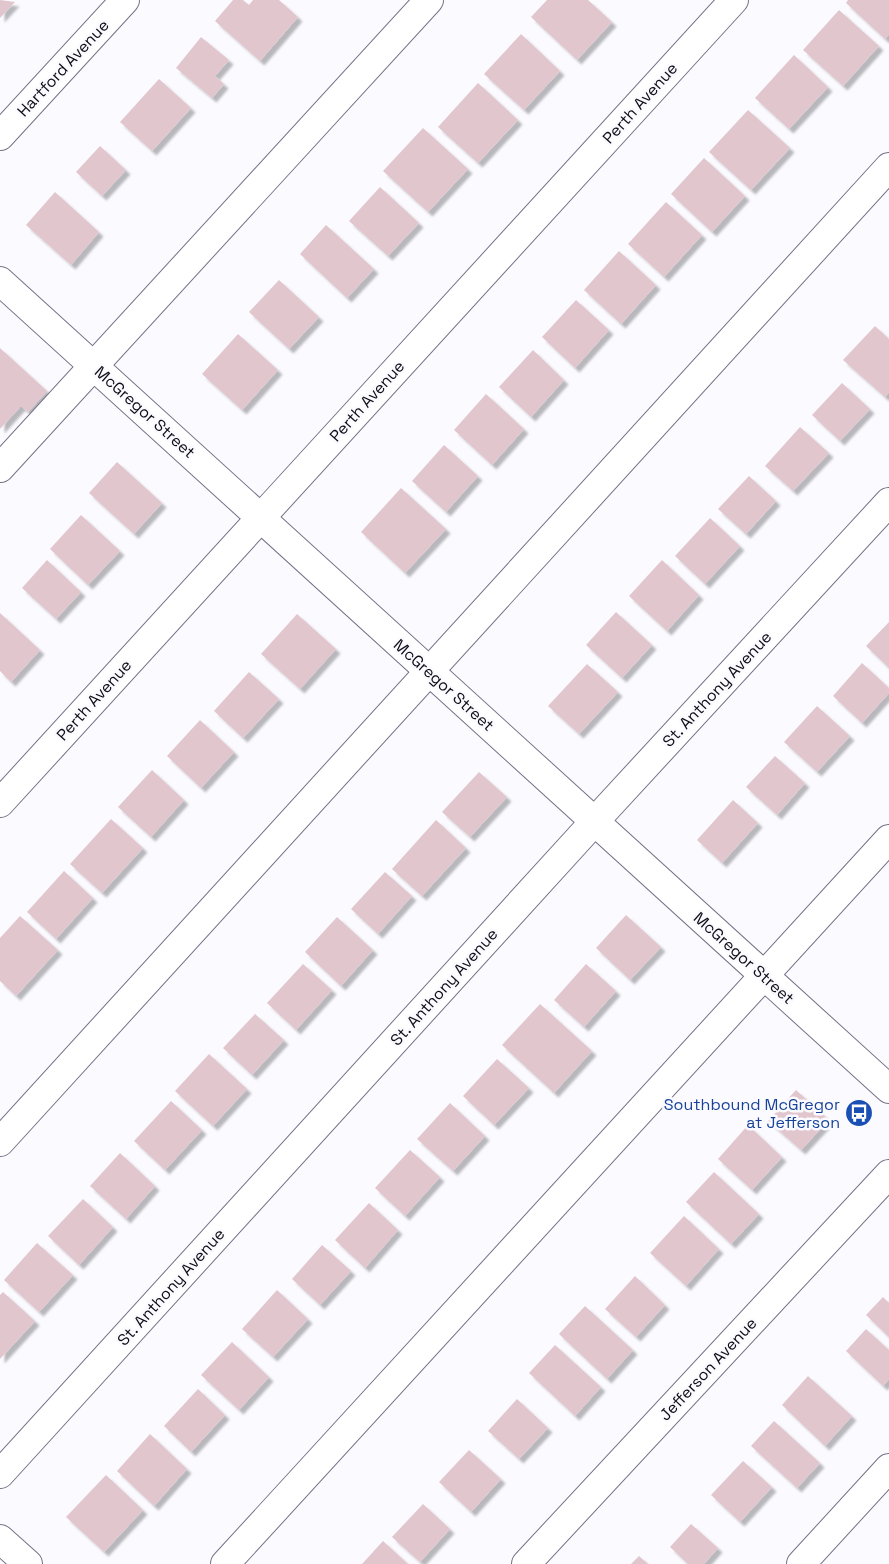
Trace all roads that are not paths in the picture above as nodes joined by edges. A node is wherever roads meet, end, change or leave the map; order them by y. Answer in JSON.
{"nodes":[{"id":1,"x":125,"y":0,"type":"edge"},
{"id":2,"x":429,"y":0,"type":"edge"},
{"id":3,"x":734,"y":0,"type":"edge"},
{"id":4,"x":0,"y":136,"type":"edge"},
{"id":5,"x":889,"y":167,"type":"edge"},
{"id":6,"x":0,"y":280,"type":"edge"},
{"id":7,"x":94,"y":366,"type":"junction"},
{"id":8,"x":0,"y":468,"type":"edge"},
{"id":9,"x":889,"y":502,"type":"edge"},
{"id":10,"x":260,"y":518,"type":"junction"},
{"id":11,"x":429,"y":672,"type":"junction"},
{"id":12,"x":0,"y":803,"type":"edge"},
{"id":13,"x":594,"y":822,"type":"junction"},
{"id":14,"x":889,"y":839,"type":"edge"},
{"id":15,"x":763,"y":976,"type":"junction"},
{"id":16,"x":889,"y":1089,"type":"edge"},
{"id":17,"x":0,"y":1142,"type":"edge"},
{"id":18,"x":889,"y":1174,"type":"edge"},
{"id":19,"x":889,"y":1468,"type":"edge"},
{"id":20,"x":0,"y":1474,"type":"edge"},
{"id":21,"x":0,"y":1538,"type":"edge"},
{"id":22,"x":28,"y":1564,"type":"edge"},
{"id":23,"x":225,"y":1564,"type":"edge"},
{"id":24,"x":526,"y":1564,"type":"edge"},
{"id":25,"x":801,"y":1564,"type":"edge"}],
"edges":[{"from":1,"to":4,"type":"street","name":"Hartford Avenue"},
{"from":2,"to":7,"type":"street"},
{"from":3,"to":10,"type":"street","name":"Perth Avenue"},
{"from":5,"to":11,"type":"street"},
{"from":6,"to":7,"type":"street","name":"McGregor Street"},
{"from":7,"to":8,"type":"street"},
{"from":7,"to":10,"type":"street","name":"McGregor Street"},
{"from":9,"to":13,"type":"street","name":"St. Anthony Avenue"},
{"from":10,"to":11,"type":"street","name":"McGregor Street"},
{"from":10,"to":12,"type":"street","name":"Perth Avenue"},
{"from":11,"to":13,"type":"street","name":"McGregor Street"},
{"from":11,"to":17,"type":"street"},
{"from":13,"to":15,"type":"street","name":"McGregor Street"},
{"from":13,"to":20,"type":"street","name":"St. Anthony Avenue"},
{"from":14,"to":15,"type":"street"},
{"from":15,"to":16,"type":"street","name":"McGregor Street"},
{"from":15,"to":23,"type":"street"},
{"from":18,"to":24,"type":"street","name":"Jefferson Avenue"},
{"from":19,"to":25,"type":"street"},
{"from":21,"to":22,"type":"street"}]}
